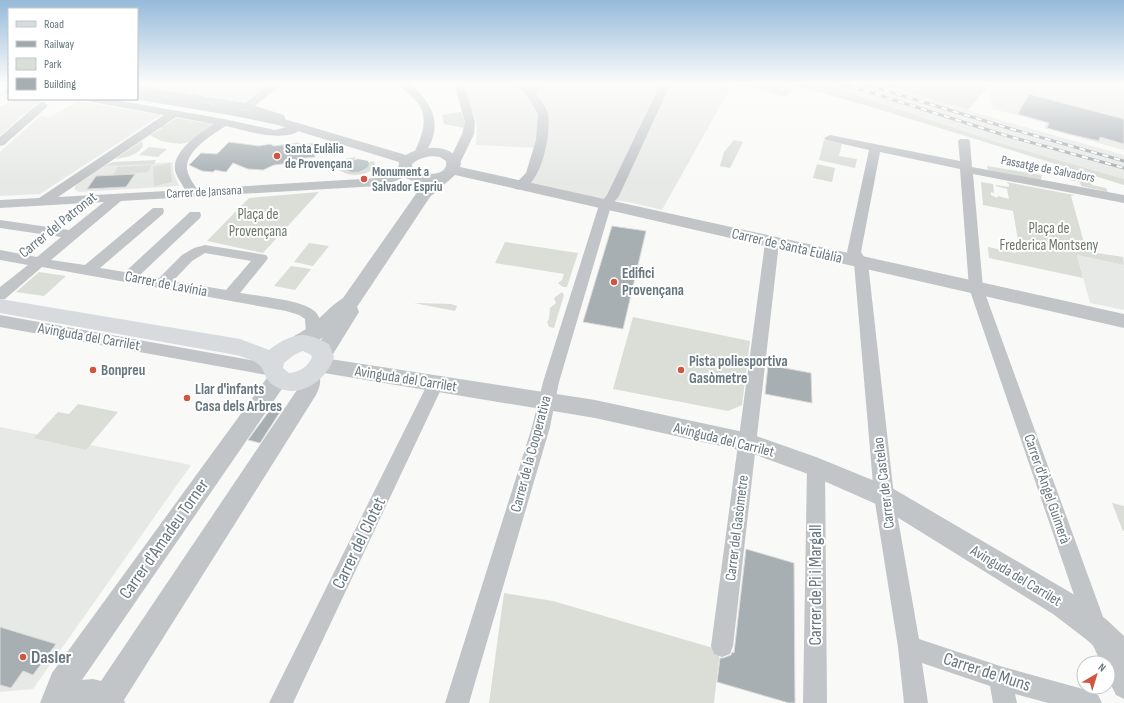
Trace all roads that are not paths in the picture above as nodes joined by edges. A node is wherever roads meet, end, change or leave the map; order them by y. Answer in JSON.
{"nodes":[{"id":1,"x":31,"y":116,"type":"edge"},
{"id":2,"x":170,"y":116,"type":"edge"},
{"id":3,"x":190,"y":116,"type":"edge"},
{"id":4,"x":253,"y":116,"type":"edge"},
{"id":5,"x":277,"y":116,"type":"edge"},
{"id":6,"x":428,"y":116,"type":"edge"},
{"id":7,"x":468,"y":116,"type":"edge"},
{"id":8,"x":543,"y":116,"type":"edge"},
{"id":9,"x":651,"y":116,"type":"edge"},
{"id":10,"x":224,"y":122,"type":"junction"},
{"id":11,"x":282,"y":122,"type":"junction"},
{"id":12,"x":298,"y":127,"type":"junction"},
{"id":13,"x":830,"y":138,"type":"dead end"},
{"id":14,"x":964,"y":141,"type":"dead end"},
{"id":15,"x":0,"y":143,"type":"edge"},
{"id":16,"x":875,"y":148,"type":"junction"},
{"id":17,"x":411,"y":162,"type":"junction"},
{"id":18,"x":966,"y":168,"type":"junction"},
{"id":19,"x":449,"y":170,"type":"junction"},
{"id":20,"x":518,"y":186,"type":"junction"},
{"id":21,"x":423,"y":187,"type":"junction"},
{"id":22,"x":192,"y":192,"type":"junction"},
{"id":23,"x":120,"y":196,"type":"junction"},
{"id":24,"x":1124,"y":199,"type":"edge"},
{"id":25,"x":42,"y":201,"type":"junction"},
{"id":26,"x":0,"y":204,"type":"edge"},
{"id":27,"x":605,"y":205,"type":"junction"},
{"id":28,"x":158,"y":211,"type":"dead end"},
{"id":29,"x":195,"y":215,"type":"dead end"},
{"id":30,"x":0,"y":224,"type":"edge"},
{"id":31,"x":73,"y":235,"type":"junction"},
{"id":32,"x":772,"y":243,"type":"junction"},
{"id":33,"x":0,"y":255,"type":"edge"},
{"id":34,"x":41,"y":261,"type":"junction"},
{"id":35,"x":861,"y":263,"type":"junction"},
{"id":36,"x":89,"y":270,"type":"junction"},
{"id":37,"x":129,"y":277,"type":"junction"},
{"id":38,"x":162,"y":284,"type":"junction"},
{"id":39,"x":976,"y":288,"type":"junction"},
{"id":40,"x":0,"y":295,"type":"edge"},
{"id":41,"x":229,"y":296,"type":"junction"},
{"id":42,"x":0,"y":306,"type":"edge"},
{"id":43,"x":0,"y":321,"type":"edge"},
{"id":44,"x":1124,"y":321,"type":"edge"},
{"id":45,"x":240,"y":347,"type":"junction"},
{"id":46,"x":309,"y":353,"type":"junction"},
{"id":47,"x":275,"y":370,"type":"junction"},
{"id":48,"x":436,"y":383,"type":"junction"},
{"id":49,"x":547,"y":401,"type":"junction"},
{"id":50,"x":748,"y":443,"type":"junction"},
{"id":51,"x":816,"y":467,"type":"junction"},
{"id":52,"x":884,"y":496,"type":"junction"},
{"id":53,"x":1097,"y":630,"type":"junction"},
{"id":54,"x":722,"y":646,"type":"dead end"},
{"id":55,"x":909,"y":647,"type":"junction"},
{"id":56,"x":1124,"y":655,"type":"edge"},
{"id":57,"x":1000,"y":678,"type":"junction"},
{"id":58,"x":1124,"y":687,"type":"edge"},
{"id":59,"x":109,"y":701,"type":"edge"},
{"id":60,"x":55,"y":703,"type":"edge"},
{"id":61,"x":59,"y":703,"type":"edge"},
{"id":62,"x":281,"y":703,"type":"edge"},
{"id":63,"x":457,"y":703,"type":"edge"},
{"id":64,"x":815,"y":703,"type":"edge"},
{"id":65,"x":916,"y":703,"type":"edge"},
{"id":66,"x":1005,"y":703,"type":"edge"},
{"id":67,"x":1090,"y":703,"type":"edge"}],
"edges":[{"from":1,"to":15,"type":"street"},
{"from":2,"to":25,"type":"street"},
{"from":3,"to":10,"type":"street"},
{"from":4,"to":11,"type":"street"},
{"from":5,"to":11,"type":"street"},
{"from":6,"to":17,"type":"street"},
{"from":7,"to":19,"type":"street"},
{"from":8,"to":20,"type":"street"},
{"from":9,"to":27,"type":"street","name":"Carrer de la Cooperativa"},
{"from":10,"to":12,"type":"street"},
{"from":10,"to":22,"type":"street"},
{"from":11,"to":12,"type":"street"},
{"from":12,"to":17,"type":"street"},
{"from":13,"to":16,"type":"street","name":"Passatge de Salvadors"},
{"from":14,"to":18,"type":"street","name":"Carrer d'Àngel Guimerà"},
{"from":16,"to":18,"type":"street","name":"Passatge de Salvadors"},
{"from":16,"to":35,"type":"street","name":"Carrer de Castelao"},
{"from":17,"to":19,"type":"street"},
{"from":17,"to":21,"type":"street"},
{"from":17,"to":22,"type":"street","name":"Carrer de Jansana"},
{"from":18,"to":24,"type":"street","name":"Passatge de Salvadors"},
{"from":18,"to":39,"type":"street","name":"Carrer d'Àngel Guimerà"},
{"from":19,"to":20,"type":"street","name":"Carrer de Santa Eulàlia"},
{"from":19,"to":21,"type":"street"},
{"from":20,"to":27,"type":"street","name":"Carrer de Santa Eulàlia"},
{"from":21,"to":46,"type":"street"},
{"from":22,"to":23,"type":"street","name":"Carrer de Jansana"},
{"from":23,"to":25,"type":"street","name":"Carrer de Jansana"},
{"from":23,"to":31,"type":"street","name":"Carrer del Patronat"},
{"from":25,"to":26,"type":"street","name":"Carrer de Jansana"},
{"from":27,"to":32,"type":"street","name":"Carrer de Santa Eulàlia"},
{"from":27,"to":49,"type":"street","name":"Carrer de la Cooperativa"},
{"from":28,"to":36,"type":"street"},
{"from":29,"to":37,"type":"street"},
{"from":30,"to":31,"type":"street"},
{"from":31,"to":34,"type":"street","name":"Carrer del Patronat"},
{"from":32,"to":35,"type":"street","name":"Carrer de Santa Eulàlia"},
{"from":32,"to":50,"type":"street","name":"Carrer del Gasòmetre"},
{"from":33,"to":34,"type":"street","name":"Carrer de Lavínia"},
{"from":34,"to":36,"type":"street","name":"Carrer de Lavínia"},
{"from":34,"to":40,"type":"street","name":"Carrer del Patronat"},
{"from":35,"to":39,"type":"street","name":"Carrer de Santa Eulàlia"},
{"from":35,"to":52,"type":"street","name":"Carrer de Castelao"},
{"from":36,"to":37,"type":"street","name":"Carrer de Lavínia"},
{"from":37,"to":38,"type":"street","name":"Carrer de Lavínia"},
{"from":38,"to":41,"type":"street","name":"Carrer de Lavínia"},
{"from":38,"to":41,"type":"street"},
{"from":39,"to":44,"type":"street","name":"Carrer de Santa Eulàlia"},
{"from":39,"to":53,"type":"street","name":"Carrer d'Àngel Guimerà"},
{"from":41,"to":46,"type":"street","name":"Carrer de Lavínia"},
{"from":42,"to":45,"type":"main road","name":"Avinguda del Carrilet"},
{"from":43,"to":47,"type":"street","name":"Avinguda del Carrilet"},
{"from":45,"to":46,"type":"main road"},
{"from":45,"to":47,"type":"main road"},
{"from":46,"to":47,"type":"main road"},
{"from":46,"to":47,"type":"main road"},
{"from":46,"to":48,"type":"street","name":"Avinguda del Carrilet"},
{"from":46,"to":59,"type":"street"},
{"from":47,"to":60,"type":"street","name":"Carrer d'Amadeu Torner"},
{"from":48,"to":49,"type":"street","name":"Avinguda del Carrilet"},
{"from":48,"to":62,"type":"street","name":"Carrer del Clotet"},
{"from":49,"to":50,"type":"street","name":"Avinguda del Carrilet"},
{"from":49,"to":63,"type":"street","name":"Carrer de la Cooperativa"},
{"from":50,"to":51,"type":"street","name":"Avinguda del Carrilet"},
{"from":50,"to":54,"type":"street","name":"Carrer del Gasòmetre"},
{"from":51,"to":52,"type":"street","name":"Avinguda del Carrilet"},
{"from":51,"to":64,"type":"street","name":"Carrer de Pi i Margall"},
{"from":52,"to":53,"type":"street","name":"Avinguda del Carrilet"},
{"from":52,"to":55,"type":"street","name":"Carrer de Castelao"},
{"from":53,"to":56,"type":"street","name":"Avinguda del Carrilet"},
{"from":53,"to":58,"type":"street","name":"Carrer d'Àngel Guimerà"},
{"from":55,"to":57,"type":"street","name":"Carrer de Muns"},
{"from":55,"to":65,"type":"street","name":"Carrer de Castelao"},
{"from":57,"to":66,"type":"street"},
{"from":57,"to":67,"type":"street","name":"Carrer de Muns"},
{"from":59,"to":61,"type":"street"}]}
